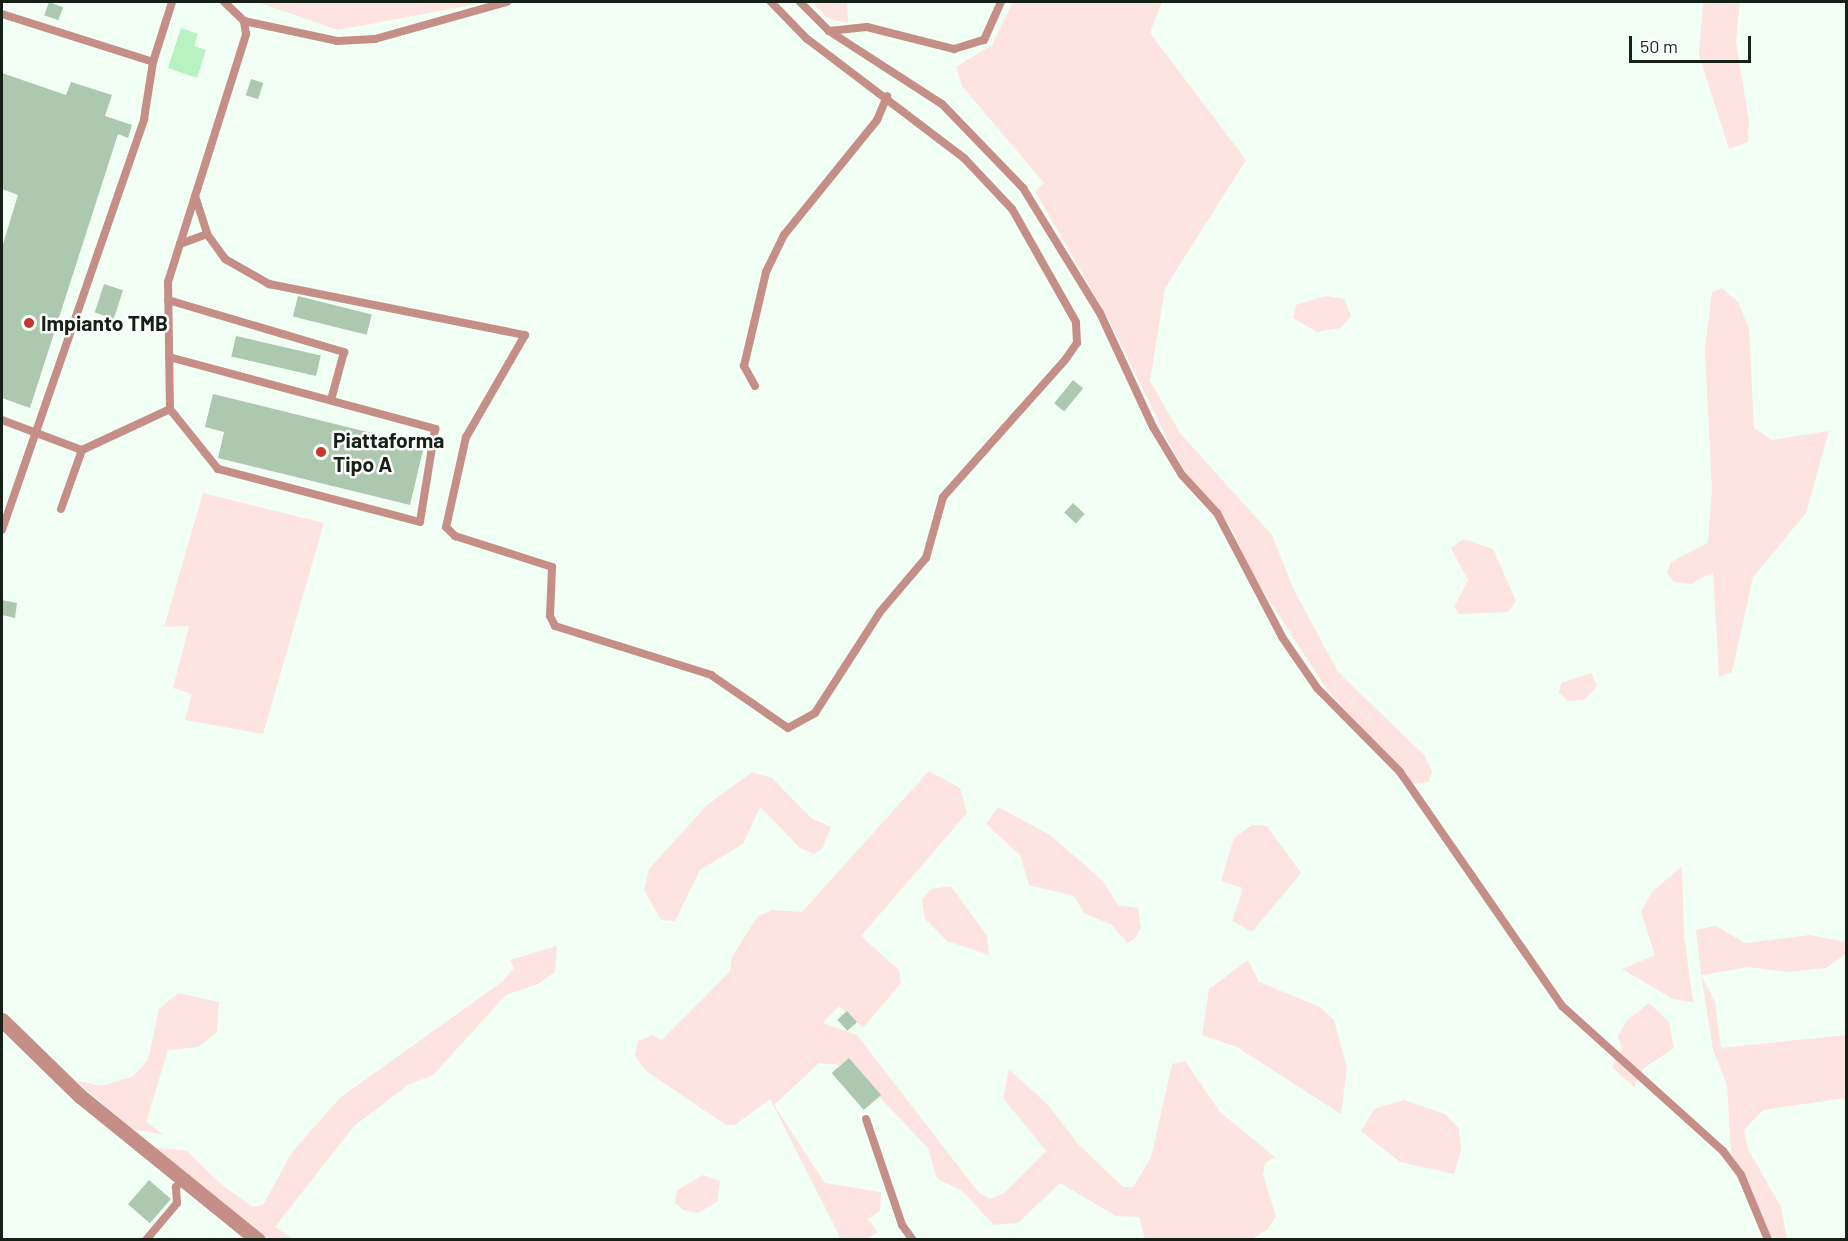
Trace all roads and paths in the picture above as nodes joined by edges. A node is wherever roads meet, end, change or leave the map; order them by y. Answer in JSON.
{"nodes":[{"id":1,"x":172,"y":2,"type":"edge"},
{"id":2,"x":224,"y":2,"type":"edge"},
{"id":3,"x":507,"y":2,"type":"edge"},
{"id":4,"x":771,"y":2,"type":"edge"},
{"id":5,"x":800,"y":2,"type":"edge"},
{"id":6,"x":1001,"y":2,"type":"edge"},
{"id":7,"x":2,"y":17,"type":"edge"},
{"id":8,"x":244,"y":21,"type":"junction"},
{"id":9,"x":829,"y":31,"type":"junction"},
{"id":10,"x":153,"y":62,"type":"junction"},
{"id":11,"x":886,"y":96,"type":"junction"},
{"id":12,"x":195,"y":196,"type":"junction"},
{"id":13,"x":207,"y":234,"type":"junction"},
{"id":14,"x":180,"y":244,"type":"junction"},
{"id":15,"x":168,"y":300,"type":"junction"},
{"id":16,"x":169,"y":357,"type":"junction"},
{"id":17,"x":755,"y":386,"type":"dead end"},
{"id":18,"x":331,"y":400,"type":"junction"},
{"id":19,"x":171,"y":409,"type":"junction"},
{"id":20,"x":2,"y":420,"type":"edge"},
{"id":21,"x":34,"y":431,"type":"junction"},
{"id":22,"x":82,"y":450,"type":"junction"},
{"id":23,"x":62,"y":508,"type":"dead end"},
{"id":24,"x":2,"y":530,"type":"edge"},
{"id":25,"x":2,"y":1020,"type":"edge"},
{"id":26,"x":866,"y":1119,"type":"dead end"},
{"id":27,"x":182,"y":1181,"type":"junction"},
{"id":28,"x":146,"y":1239,"type":"edge"},
{"id":29,"x":258,"y":1239,"type":"edge"},
{"id":30,"x":913,"y":1239,"type":"edge"},
{"id":31,"x":1768,"y":1239,"type":"edge"}],
"edges":[{"from":1,"to":10,"type":"lane"},
{"from":2,"to":8,"type":"lane"},
{"from":3,"to":8,"type":"lane"},
{"from":4,"to":11,"type":"lane"},
{"from":5,"to":9,"type":"lane"},
{"from":6,"to":9,"type":"lane"},
{"from":7,"to":10,"type":"lane"},
{"from":8,"to":12,"type":"lane"},
{"from":9,"to":31,"type":"lane"},
{"from":10,"to":21,"type":"lane"},
{"from":11,"to":13,"type":"lane"},
{"from":11,"to":17,"type":"lane"},
{"from":12,"to":13,"type":"lane"},
{"from":12,"to":14,"type":"lane"},
{"from":13,"to":14,"type":"lane"},
{"from":14,"to":15,"type":"lane"},
{"from":15,"to":16,"type":"lane"},
{"from":15,"to":18,"type":"lane"},
{"from":16,"to":18,"type":"lane"},
{"from":16,"to":19,"type":"lane"},
{"from":18,"to":19,"type":"lane"},
{"from":19,"to":22,"type":"lane"},
{"from":20,"to":21,"type":"lane"},
{"from":21,"to":22,"type":"lane"},
{"from":21,"to":24,"type":"lane"},
{"from":22,"to":23,"type":"lane"},
{"from":25,"to":27,"type":"street"},
{"from":26,"to":30,"type":"lane"},
{"from":27,"to":28,"type":"lane"},
{"from":27,"to":29,"type":"street"}]}
